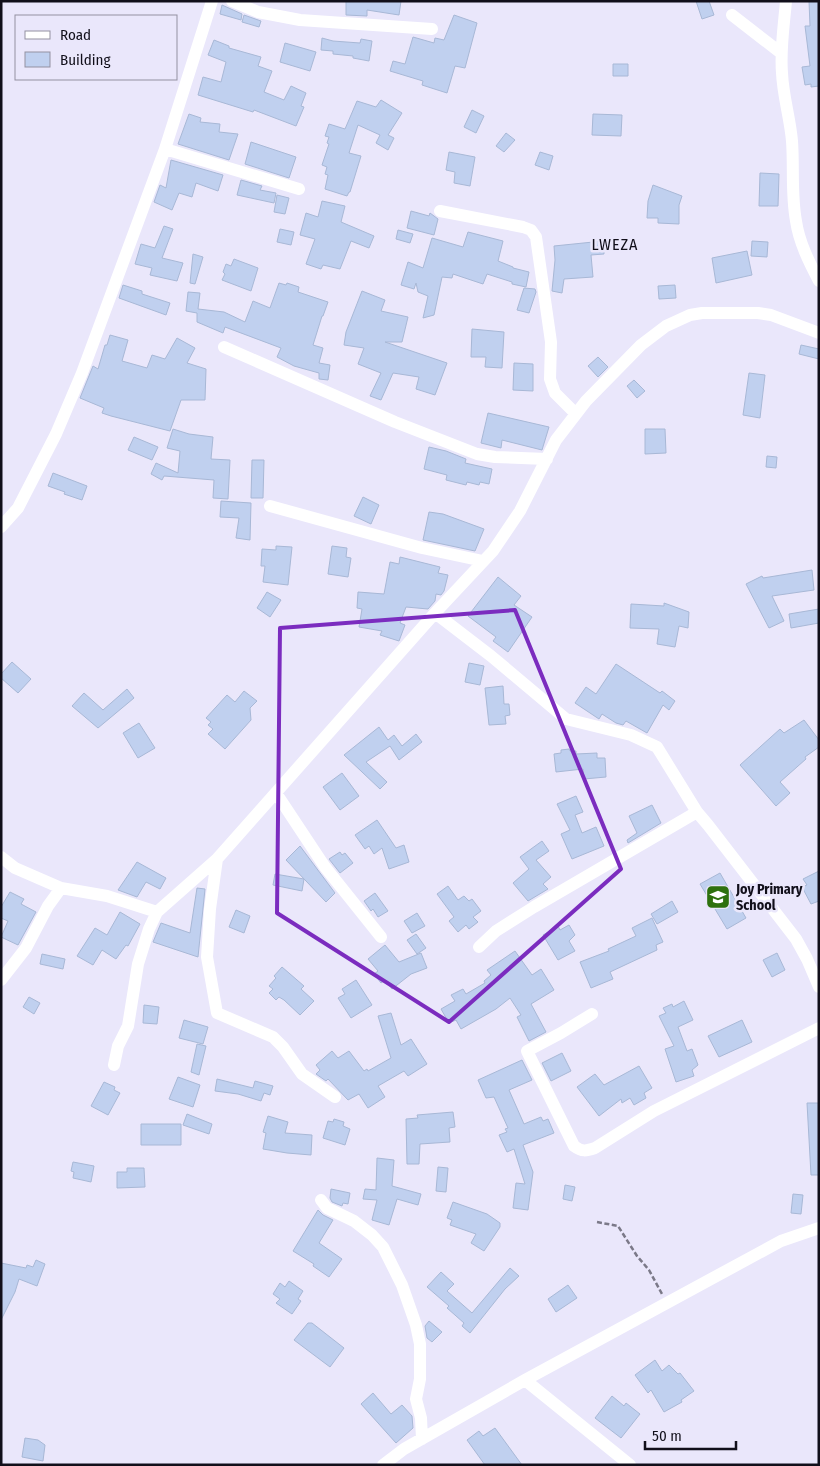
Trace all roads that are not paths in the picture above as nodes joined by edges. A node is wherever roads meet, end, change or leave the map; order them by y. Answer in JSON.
{"nodes":[{"id":1,"x":212,"y":1,"type":"edge"},
{"id":2,"x":232,"y":1,"type":"edge"},
{"id":3,"x":786,"y":1,"type":"edge"},
{"id":4,"x":732,"y":15,"type":"dead end"},
{"id":5,"x":432,"y":29,"type":"dead end"},
{"id":6,"x":782,"y":53,"type":"junction"},
{"id":7,"x":165,"y":149,"type":"junction"},
{"id":8,"x":300,"y":189,"type":"dead end"},
{"id":9,"x":440,"y":211,"type":"dead end"},
{"id":10,"x":819,"y":281,"type":"edge"},
{"id":11,"x":819,"y":333,"type":"edge"},
{"id":12,"x":224,"y":347,"type":"dead end"},
{"id":13,"x":576,"y":414,"type":"junction"},
{"id":14,"x":548,"y":459,"type":"junction"},
{"id":15,"x":270,"y":506,"type":"dead end"},
{"id":16,"x":1,"y":527,"type":"edge"},
{"id":17,"x":483,"y":561,"type":"junction"},
{"id":18,"x":435,"y":614,"type":"junction"},
{"id":19,"x":276,"y":793,"type":"junction"},
{"id":20,"x":697,"y":812,"type":"junction"},
{"id":21,"x":1,"y":857,"type":"edge"},
{"id":22,"x":217,"y":859,"type":"junction"},
{"id":23,"x":61,"y":888,"type":"junction"},
{"id":24,"x":157,"y":912,"type":"junction"},
{"id":25,"x":381,"y":937,"type":"dead end"},
{"id":26,"x":479,"y":946,"type":"dead end"},
{"id":27,"x":1,"y":980,"type":"edge"},
{"id":28,"x":819,"y":987,"type":"edge"},
{"id":29,"x":592,"y":1014,"type":"dead end"},
{"id":30,"x":819,"y":1028,"type":"edge"},
{"id":31,"x":114,"y":1065,"type":"dead end"},
{"id":32,"x":335,"y":1097,"type":"dead end"},
{"id":33,"x":321,"y":1200,"type":"dead end"},
{"id":34,"x":819,"y":1228,"type":"edge"},
{"id":35,"x":525,"y":1380,"type":"junction"},
{"id":36,"x":422,"y":1439,"type":"junction"},
{"id":37,"x":383,"y":1465,"type":"edge"},
{"id":38,"x":630,"y":1465,"type":"edge"}],
"edges":[{"from":1,"to":7,"type":"street"},
{"from":2,"to":5,"type":"street"},
{"from":3,"to":6,"type":"street"},
{"from":4,"to":6,"type":"street"},
{"from":6,"to":10,"type":"street"},
{"from":7,"to":8,"type":"street"},
{"from":7,"to":16,"type":"street"},
{"from":9,"to":13,"type":"street"},
{"from":11,"to":13,"type":"street"},
{"from":12,"to":14,"type":"street"},
{"from":13,"to":14,"type":"street"},
{"from":14,"to":17,"type":"street"},
{"from":15,"to":17,"type":"street"},
{"from":17,"to":18,"type":"street"},
{"from":18,"to":19,"type":"street"},
{"from":18,"to":20,"type":"street"},
{"from":19,"to":22,"type":"street"},
{"from":19,"to":25,"type":"street"},
{"from":20,"to":26,"type":"street"},
{"from":20,"to":28,"type":"street"},
{"from":21,"to":23,"type":"street"},
{"from":22,"to":24,"type":"street"},
{"from":22,"to":32,"type":"street"},
{"from":23,"to":24,"type":"street"},
{"from":23,"to":27,"type":"street"},
{"from":24,"to":31,"type":"street"},
{"from":29,"to":30,"type":"street"},
{"from":33,"to":36,"type":"street"},
{"from":34,"to":35,"type":"street"},
{"from":35,"to":36,"type":"street"},
{"from":35,"to":38,"type":"street"},
{"from":36,"to":37,"type":"street"}]}
